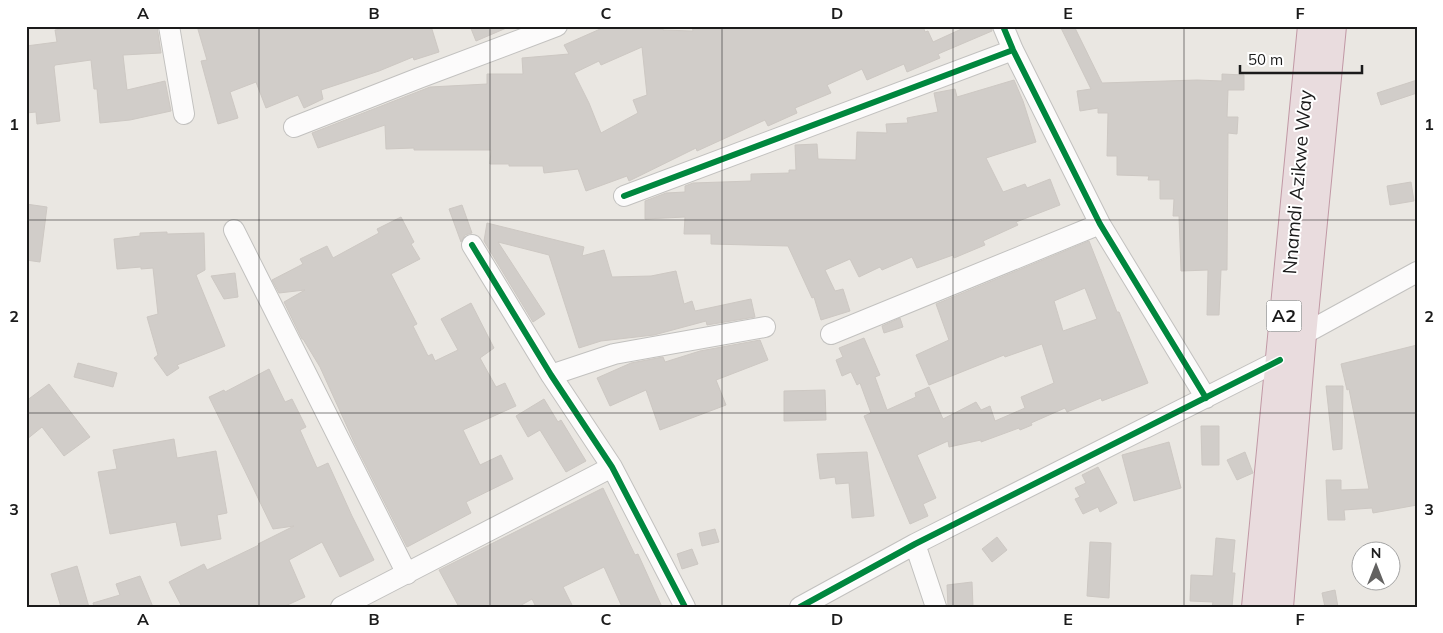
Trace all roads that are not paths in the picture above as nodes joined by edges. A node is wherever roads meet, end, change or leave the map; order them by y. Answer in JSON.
{"nodes":[{"id":1,"x":169,"y":26,"type":"edge"},
{"id":2,"x":557,"y":26,"type":"edge"},
{"id":3,"x":1003,"y":26,"type":"edge"},
{"id":4,"x":1312,"y":26,"type":"edge"},
{"id":5,"x":1332,"y":26,"type":"edge"},
{"id":6,"x":535,"y":30,"type":"edge"},
{"id":7,"x":1013,"y":50,"type":"junction"},
{"id":8,"x":184,"y":114,"type":"dead end"},
{"id":9,"x":294,"y":127,"type":"dead end"},
{"id":10,"x":624,"y":196,"type":"dead end"},
{"id":11,"x":1100,"y":224,"type":"junction"},
{"id":12,"x":234,"y":230,"type":"dead end"},
{"id":13,"x":472,"y":246,"type":"dead end"},
{"id":14,"x":1417,"y":272,"type":"edge"},
{"id":15,"x":765,"y":327,"type":"dead end"},
{"id":16,"x":831,"y":334,"type":"dead end"},
{"id":17,"x":1302,"y":335,"type":"junction"},
{"id":18,"x":1280,"y":360,"type":"junction"},
{"id":19,"x":551,"y":375,"type":"junction"},
{"id":20,"x":1206,"y":398,"type":"junction"},
{"id":21,"x":612,"y":467,"type":"junction"},
{"id":22,"x":915,"y":544,"type":"junction"},
{"id":23,"x":407,"y":574,"type":"junction"},
{"id":24,"x":341,"y":607,"type":"edge"},
{"id":25,"x":685,"y":607,"type":"edge"},
{"id":26,"x":800,"y":607,"type":"edge"},
{"id":27,"x":936,"y":607,"type":"edge"},
{"id":28,"x":1256,"y":607,"type":"edge"},
{"id":29,"x":1279,"y":607,"type":"edge"}],
"edges":[{"from":1,"to":8,"type":"street"},
{"from":2,"to":6,"type":"street"},
{"from":3,"to":7,"type":"street"},
{"from":4,"to":18,"type":"highway","name":"Nnamdi Azikwe Way","number":"A2"},
{"from":5,"to":17,"type":"highway","name":"Nnamdi Azikwe Way","number":"A2"},
{"from":6,"to":9,"type":"street"},
{"from":7,"to":10,"type":"street"},
{"from":7,"to":11,"type":"street"},
{"from":11,"to":16,"type":"street"},
{"from":11,"to":20,"type":"street"},
{"from":12,"to":23,"type":"street"},
{"from":13,"to":19,"type":"street"},
{"from":14,"to":17,"type":"street"},
{"from":15,"to":19,"type":"street"},
{"from":17,"to":29,"type":"highway","name":"Nnamdi Azikwe Way","number":"A2"},
{"from":18,"to":20,"type":"street"},
{"from":18,"to":28,"type":"highway","name":"Nnamdi Azikwe Way","number":"A2"},
{"from":19,"to":21,"type":"street"},
{"from":20,"to":22,"type":"street"},
{"from":21,"to":23,"type":"street"},
{"from":21,"to":25,"type":"street"},
{"from":22,"to":26,"type":"street"},
{"from":22,"to":27,"type":"street"},
{"from":23,"to":24,"type":"street"}]}
